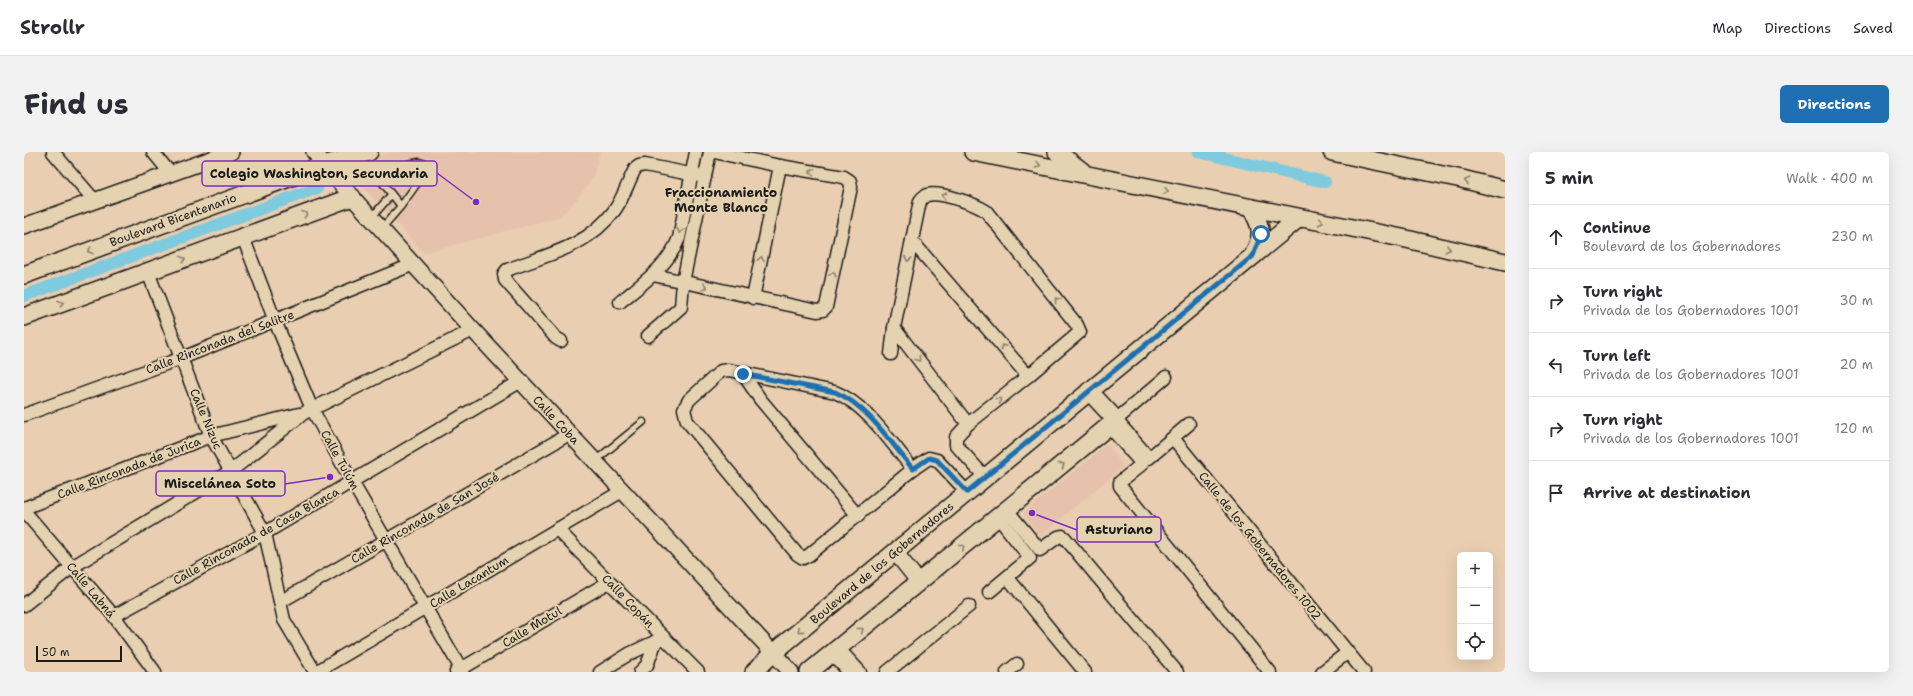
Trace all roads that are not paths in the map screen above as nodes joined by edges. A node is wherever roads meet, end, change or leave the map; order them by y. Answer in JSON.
{"nodes":[{"id":1,"x":53,"y":152,"type":"edge"},
{"id":2,"x":153,"y":152,"type":"edge"},
{"id":3,"x":231,"y":152,"type":"edge"},
{"id":4,"x":314,"y":152,"type":"edge"},
{"id":5,"x":368,"y":152,"type":"edge"},
{"id":6,"x":696,"y":152,"type":"edge"},
{"id":7,"x":710,"y":152,"type":"edge"},
{"id":8,"x":714,"y":152,"type":"edge"},
{"id":9,"x":973,"y":152,"type":"edge"},
{"id":10,"x":1057,"y":152,"type":"edge"},
{"id":11,"x":1332,"y":152,"type":"edge"},
{"id":12,"x":324,"y":166,"type":"junction"},
{"id":13,"x":780,"y":166,"type":"junction"},
{"id":14,"x":171,"y":174,"type":"junction"},
{"id":15,"x":692,"y":175,"type":"junction"},
{"id":16,"x":705,"y":176,"type":"junction"},
{"id":17,"x":1088,"y":176,"type":"junction"},
{"id":18,"x":1505,"y":190,"type":"edge"},
{"id":19,"x":391,"y":195,"type":"junction"},
{"id":20,"x":352,"y":197,"type":"junction"},
{"id":21,"x":95,"y":201,"type":"junction"},
{"id":22,"x":401,"y":206,"type":"junction"},
{"id":23,"x":1251,"y":208,"type":"junction"},
{"id":24,"x":1299,"y":218,"type":"junction"},
{"id":25,"x":376,"y":224,"type":"junction"},
{"id":26,"x":24,"y":226,"type":"edge"},
{"id":27,"x":243,"y":237,"type":"junction"},
{"id":28,"x":912,"y":241,"type":"junction"},
{"id":29,"x":1253,"y":256,"type":"junction"},
{"id":30,"x":1505,"y":262,"type":"edge"},
{"id":31,"x":414,"y":264,"type":"junction"},
{"id":32,"x":148,"y":272,"type":"junction"},
{"id":33,"x":24,"y":275,"type":"edge"},
{"id":34,"x":653,"y":275,"type":"junction"},
{"id":35,"x":683,"y":282,"type":"junction"},
{"id":36,"x":753,"y":298,"type":"junction"},
{"id":37,"x":620,"y":302,"type":"dead end"},
{"id":38,"x":24,"y":317,"type":"edge"},
{"id":39,"x":275,"y":321,"type":"junction"},
{"id":40,"x":894,"y":328,"type":"junction"},
{"id":41,"x":474,"y":330,"type":"junction"},
{"id":42,"x":648,"y":336,"type":"dead end"},
{"id":43,"x":561,"y":341,"type":"dead end"},
{"id":44,"x":891,"y":354,"type":"dead end"},
{"id":45,"x":182,"y":358,"type":"junction"},
{"id":46,"x":743,"y":374,"type":"junction"},
{"id":47,"x":1028,"y":376,"type":"junction"},
{"id":48,"x":1166,"y":377,"type":"dead end"},
{"id":49,"x":521,"y":381,"type":"junction"},
{"id":50,"x":1089,"y":391,"type":"junction"},
{"id":51,"x":308,"y":411,"type":"junction"},
{"id":52,"x":24,"y":415,"type":"edge"},
{"id":53,"x":643,"y":422,"type":"dead end"},
{"id":54,"x":1113,"y":423,"type":"junction"},
{"id":55,"x":968,"y":424,"type":"junction"},
{"id":56,"x":1190,"y":424,"type":"dead end"},
{"id":57,"x":569,"y":434,"type":"junction"},
{"id":58,"x":211,"y":436,"type":"junction"},
{"id":59,"x":1173,"y":438,"type":"junction"},
{"id":60,"x":594,"y":461,"type":"junction"},
{"id":61,"x":1145,"y":461,"type":"junction"},
{"id":62,"x":913,"y":469,"type":"junction"},
{"id":63,"x":231,"y":471,"type":"junction"},
{"id":64,"x":985,"y":477,"type":"junction"},
{"id":65,"x":352,"y":482,"type":"junction"},
{"id":66,"x":622,"y":491,"type":"junction"},
{"id":67,"x":967,"y":492,"type":"junction"},
{"id":68,"x":24,"y":508,"type":"edge"},
{"id":69,"x":24,"y":511,"type":"edge"},
{"id":70,"x":1002,"y":514,"type":"junction"},
{"id":71,"x":858,"y":516,"type":"junction"},
{"id":72,"x":557,"y":530,"type":"junction"},
{"id":73,"x":266,"y":533,"type":"junction"},
{"id":74,"x":386,"y":540,"type":"junction"},
{"id":75,"x":895,"y":552,"type":"junction"},
{"id":76,"x":72,"y":568,"type":"junction"},
{"id":77,"x":1008,"y":578,"type":"junction"},
{"id":78,"x":609,"y":582,"type":"junction"},
{"id":79,"x":919,"y":582,"type":"junction"},
{"id":80,"x":989,"y":592,"type":"dead end"},
{"id":81,"x":280,"y":602,"type":"junction"},
{"id":82,"x":24,"y":605,"type":"edge"},
{"id":83,"x":969,"y":606,"type":"dead end"},
{"id":84,"x":425,"y":608,"type":"junction"},
{"id":85,"x":114,"y":616,"type":"junction"},
{"id":86,"x":660,"y":640,"type":"junction"},
{"id":87,"x":835,"y":651,"type":"junction"},
{"id":88,"x":773,"y":653,"type":"junction"},
{"id":89,"x":1347,"y":653,"type":"junction"},
{"id":90,"x":460,"y":671,"type":"edge"},
{"id":91,"x":155,"y":672,"type":"edge"},
{"id":92,"x":316,"y":672,"type":"edge"},
{"id":93,"x":600,"y":672,"type":"edge"},
{"id":94,"x":640,"y":672,"type":"edge"},
{"id":95,"x":698,"y":672,"type":"edge"},
{"id":96,"x":754,"y":672,"type":"edge"},
{"id":97,"x":791,"y":672,"type":"edge"},
{"id":98,"x":810,"y":672,"type":"edge"},
{"id":99,"x":849,"y":672,"type":"edge"},
{"id":100,"x":860,"y":672,"type":"edge"},
{"id":101,"x":887,"y":672,"type":"edge"},
{"id":102,"x":1084,"y":672,"type":"edge"},
{"id":103,"x":1177,"y":672,"type":"edge"},
{"id":104,"x":1270,"y":672,"type":"edge"},
{"id":105,"x":1322,"y":672,"type":"edge"},
{"id":106,"x":1364,"y":672,"type":"edge"}],
"edges":[{"from":1,"to":21,"type":"street"},
{"from":2,"to":14,"type":"street"},
{"from":3,"to":14,"type":"street"},
{"from":4,"to":12,"type":"street","name":"Calle Coba"},
{"from":5,"to":12,"type":"main road","name":"Boulevard Bicentenario"},
{"from":6,"to":15,"type":"street"},
{"from":7,"to":16,"type":"street"},
{"from":8,"to":13,"type":"street"},
{"from":9,"to":17,"type":"main road","one_way":true},
{"from":10,"to":17,"type":"main road"},
{"from":18,"to":11,"type":"main road","one_way":true},
{"from":12,"to":20,"type":"street","name":"Calle Coba"},
{"from":12,"to":33,"type":"main road","name":"Boulevard Bicentenario","one_way":true},
{"from":36,"to":13,"type":"street","one_way":true},
{"from":36,"to":13,"type":"street","one_way":true},
{"from":14,"to":21,"type":"street"},
{"from":15,"to":16,"type":"street"},
{"from":15,"to":34,"type":"street","one_way":true},
{"from":15,"to":43,"type":"street"},
{"from":16,"to":35,"type":"street"},
{"from":17,"to":23,"type":"main road","one_way":true},
{"from":19,"to":22,"type":"lane"},
{"from":19,"to":22,"type":"lane"},
{"from":19,"to":25,"type":"lane"},
{"from":20,"to":25,"type":"street","name":"Calle Coba"},
{"from":27,"to":20,"type":"main road","one_way":true},
{"from":21,"to":26,"type":"street"},
{"from":22,"to":25,"type":"lane"},
{"from":23,"to":24,"type":"main road"},
{"from":23,"to":29,"type":"main road"},
{"from":24,"to":29,"type":"main road","name":"Boulevard de los Gobernadores"},
{"from":24,"to":30,"type":"main road","one_way":true},
{"from":25,"to":31,"type":"street","name":"Calle Coba"},
{"from":32,"to":27,"type":"main road","one_way":true},
{"from":27,"to":39,"type":"street","name":"Calle Tulúm"},
{"from":28,"to":40,"type":"street","one_way":true},
{"from":47,"to":28,"type":"street","one_way":true},
{"from":47,"to":28,"type":"street","one_way":true},
{"from":29,"to":50,"type":"main road","name":"Boulevard de los Gobernadores"},
{"from":31,"to":39,"type":"street","name":"Calle Rinconada del Salitre"},
{"from":31,"to":41,"type":"street","name":"Calle Coba"},
{"from":38,"to":32,"type":"main road","one_way":true},
{"from":32,"to":45,"type":"street","name":"Calle Nizuc"},
{"from":34,"to":35,"type":"street"},
{"from":34,"to":37,"type":"street"},
{"from":35,"to":36,"type":"street","one_way":true},
{"from":35,"to":42,"type":"street"},
{"from":39,"to":45,"type":"street","name":"Calle Rinconada del Salitre"},
{"from":39,"to":51,"type":"street","name":"Calle Tulúm"},
{"from":40,"to":44,"type":"street"},
{"from":40,"to":55,"type":"street","one_way":true},
{"from":41,"to":49,"type":"street","name":"Calle Coba"},
{"from":41,"to":51,"type":"street"},
{"from":45,"to":52,"type":"street","name":"Calle Rinconada del Salitre"},
{"from":45,"to":58,"type":"street","name":"Calle Nizuc"},
{"from":46,"to":62,"type":"street"},
{"from":46,"to":71,"type":"street"},
{"from":46,"to":71,"type":"street"},
{"from":55,"to":47,"type":"street","one_way":true},
{"from":48,"to":54,"type":"street"},
{"from":49,"to":57,"type":"street","name":"Calle Coba"},
{"from":49,"to":65,"type":"street","name":"Calle Rinconada de Casa Blanca"},
{"from":50,"to":54,"type":"main road"},
{"from":50,"to":64,"type":"main road","name":"Boulevard de los Gobernadores"},
{"from":51,"to":58,"type":"street","name":"Calle Rinconada de Jurica"},
{"from":51,"to":63,"type":"street"},
{"from":51,"to":65,"type":"street","name":"Calle Tulúm"},
{"from":53,"to":60,"type":"lane"},
{"from":54,"to":61,"type":"street"},
{"from":70,"to":54,"type":"main road","one_way":true},
{"from":55,"to":64,"type":"street"},
{"from":56,"to":59,"type":"street"},
{"from":57,"to":60,"type":"street","name":"Calle Coba"},
{"from":57,"to":74,"type":"street","name":"Calle Rinconada de San José"},
{"from":58,"to":63,"type":"street","name":"Calle Nizuc"},
{"from":58,"to":68,"type":"street","name":"Calle Rinconada de Jurica"},
{"from":59,"to":61,"type":"street"},
{"from":59,"to":89,"type":"street","name":"Calle de los Gobernadores 1002"},
{"from":60,"to":66,"type":"street","name":"Calle Coba"},
{"from":61,"to":104,"type":"street"},
{"from":62,"to":67,"type":"street"},
{"from":62,"to":71,"type":"street"},
{"from":63,"to":73,"type":"street","name":"Calle Nizuc"},
{"from":63,"to":76,"type":"street"},
{"from":64,"to":67,"type":"main road","name":"Boulevard de los Gobernadores"},
{"from":65,"to":73,"type":"street","name":"Calle Rinconada de Casa Blanca"},
{"from":65,"to":74,"type":"street","name":"Calle Tulúm"},
{"from":66,"to":72,"type":"street","name":"Calle Lacantum"},
{"from":66,"to":88,"type":"street","name":"Calle Coba"},
{"from":67,"to":75,"type":"main road","name":"Boulevard de los Gobernadores"},
{"from":69,"to":76,"type":"street","name":"Calle Labná"},
{"from":70,"to":77,"type":"street"},
{"from":79,"to":70,"type":"main road","one_way":true},
{"from":70,"to":103,"type":"street"},
{"from":72,"to":78,"type":"street","name":"Calle Copán"},
{"from":72,"to":84,"type":"street","name":"Calle Lacantum"},
{"from":73,"to":81,"type":"street","name":"Calle Nizuc"},
{"from":73,"to":85,"type":"street","name":"Calle Rinconada de Casa Blanca"},
{"from":74,"to":81,"type":"street","name":"Calle Rinconada de San José"},
{"from":74,"to":84,"type":"street","name":"Calle Tulúm"},
{"from":75,"to":79,"type":"street"},
{"from":75,"to":88,"type":"main road","name":"Boulevard de los Gobernadores","one_way":true},
{"from":76,"to":82,"type":"street"},
{"from":76,"to":85,"type":"street","name":"Calle Labná"},
{"from":77,"to":80,"type":"street"},
{"from":77,"to":102,"type":"street"},
{"from":78,"to":86,"type":"street","name":"Calle Copán"},
{"from":78,"to":90,"type":"street","name":"Calle Motul"},
{"from":87,"to":79,"type":"main road","one_way":true},
{"from":81,"to":92,"type":"street","name":"Calle Nizuc"},
{"from":83,"to":101,"type":"street"},
{"from":84,"to":90,"type":"street","name":"Calle Tulúm"},
{"from":84,"to":92,"type":"street","name":"Calle Lacantum"},
{"from":85,"to":91,"type":"street","name":"Calle Labná"},
{"from":86,"to":93,"type":"street"},
{"from":86,"to":94,"type":"street"},
{"from":86,"to":95,"type":"street","name":"Calle Copán"},
{"from":87,"to":98,"type":"main road"},
{"from":87,"to":99,"type":"street"},
{"from":87,"to":100,"type":"street"},
{"from":88,"to":96,"type":"main road","name":"Boulevard de los Gobernadores"},
{"from":88,"to":97,"type":"street","name":"Calle Coba"},
{"from":89,"to":105,"type":"street"},
{"from":89,"to":106,"type":"street","name":"Calle de los Gobernadores 1002"}]}
